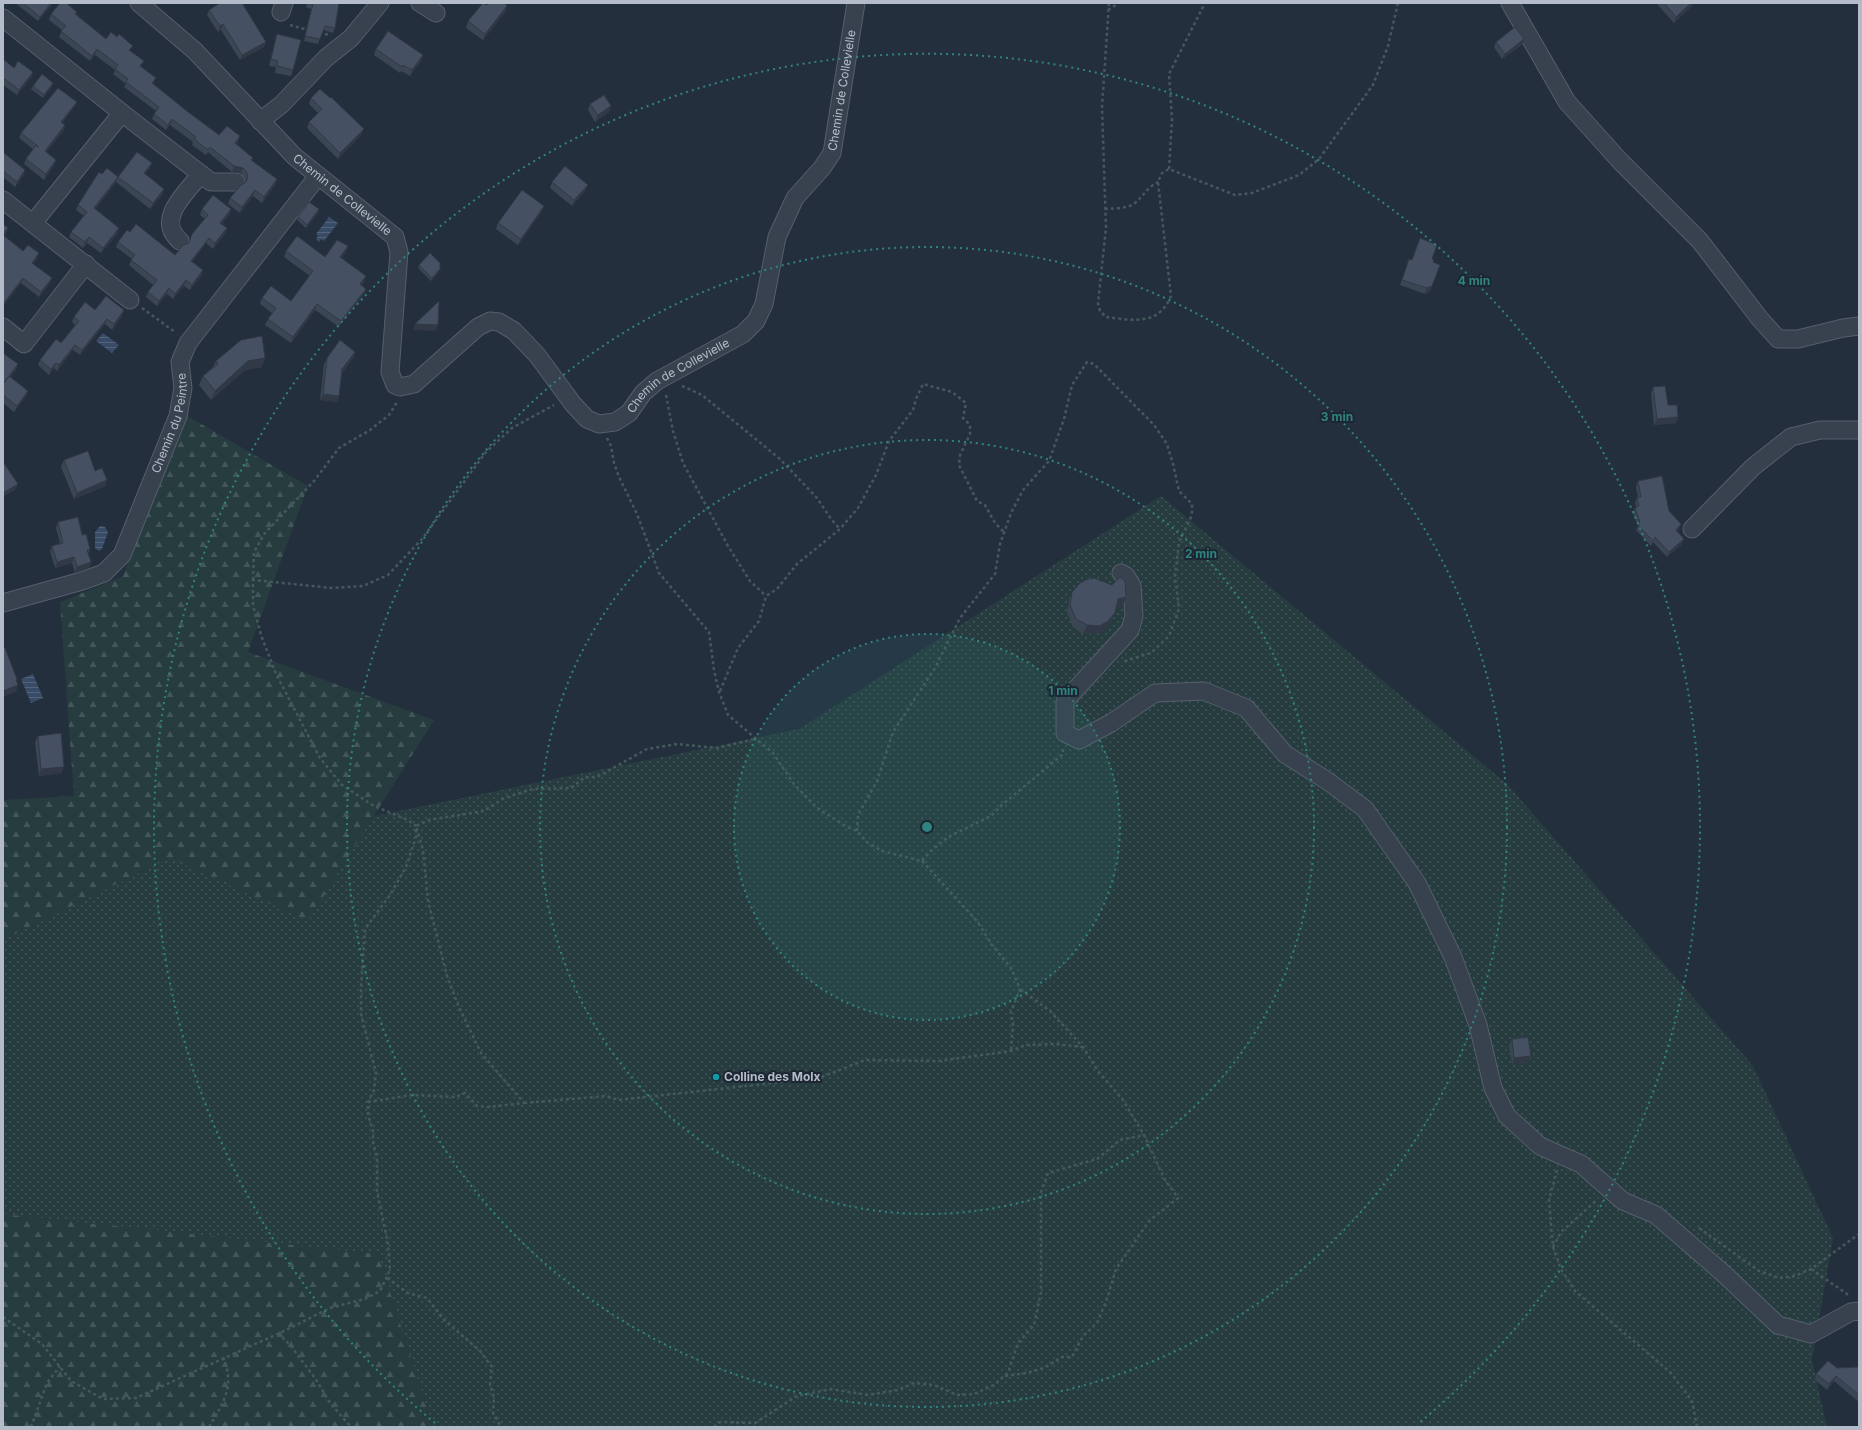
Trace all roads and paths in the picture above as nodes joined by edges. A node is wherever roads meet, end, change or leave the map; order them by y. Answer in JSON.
{"nodes":[{"id":1,"x":139,"y":3,"type":"edge"},
{"id":2,"x":380,"y":3,"type":"edge"},
{"id":3,"x":420,"y":3,"type":"edge"},
{"id":4,"x":856,"y":3,"type":"edge"},
{"id":5,"x":1108,"y":3,"type":"edge"},
{"id":6,"x":1119,"y":3,"type":"edge"},
{"id":7,"x":1205,"y":3,"type":"edge"},
{"id":8,"x":1398,"y":3,"type":"edge"},
{"id":9,"x":1510,"y":3,"type":"edge"},
{"id":10,"x":282,"y":8,"type":"edge"},
{"id":11,"x":1108,"y":10,"type":"junction"},
{"id":12,"x":436,"y":13,"type":"dead end"},
{"id":13,"x":3,"y":18,"type":"edge"},
{"id":14,"x":310,"y":30,"type":"edge"},
{"id":15,"x":317,"y":32,"type":"edge"},
{"id":16,"x":347,"y":42,"type":"junction"},
{"id":17,"x":122,"y":113,"type":"junction"},
{"id":18,"x":260,"y":121,"type":"junction"},
{"id":19,"x":1169,"y":169,"type":"junction"},
{"id":20,"x":201,"y":174,"type":"junction"},
{"id":21,"x":318,"y":176,"type":"junction"},
{"id":22,"x":236,"y":182,"type":"dead end"},
{"id":23,"x":1158,"y":182,"type":"junction"},
{"id":24,"x":3,"y":200,"type":"edge"},
{"id":25,"x":1105,"y":209,"type":"junction"},
{"id":26,"x":33,"y":223,"type":"junction"},
{"id":27,"x":180,"y":241,"type":"dead end"},
{"id":28,"x":86,"y":264,"type":"junction"},
{"id":29,"x":130,"y":300,"type":"joint"},
{"id":30,"x":1859,"y":326,"type":"edge"},
{"id":31,"x":3,"y":327,"type":"edge"},
{"id":32,"x":176,"y":332,"type":"dead end"},
{"id":33,"x":663,"y":378,"type":"junction"},
{"id":34,"x":408,"y":387,"type":"junction"},
{"id":35,"x":568,"y":397,"type":"junction"},
{"id":36,"x":599,"y":424,"type":"junction"},
{"id":37,"x":1859,"y":430,"type":"edge"},
{"id":38,"x":840,"y":529,"type":"junction"},
{"id":39,"x":1692,"y":529,"type":"dead end"},
{"id":40,"x":1004,"y":532,"type":"junction"},
{"id":41,"x":1121,"y":573,"type":"dead end"},
{"id":42,"x":253,"y":580,"type":"junction"},
{"id":43,"x":766,"y":596,"type":"junction"},
{"id":44,"x":3,"y":603,"type":"edge"},
{"id":45,"x":1101,"y":663,"type":"junction"},
{"id":46,"x":720,"y":692,"type":"junction"},
{"id":47,"x":1065,"y":733,"type":"junction"},
{"id":48,"x":755,"y":739,"type":"junction"},
{"id":49,"x":416,"y":826,"type":"junction"},
{"id":50,"x":857,"y":831,"type":"junction"},
{"id":51,"x":922,"y":861,"type":"junction"},
{"id":52,"x":1020,"y":989,"type":"junction"},
{"id":53,"x":1083,"y":1047,"type":"junction"},
{"id":54,"x":1011,"y":1051,"type":"junction"},
{"id":55,"x":368,"y":1102,"type":"junction"},
{"id":56,"x":524,"y":1103,"type":"junction"},
{"id":57,"x":1144,"y":1135,"type":"junction"},
{"id":58,"x":1558,"y":1154,"type":"junction"},
{"id":59,"x":1609,"y":1189,"type":"junction"},
{"id":60,"x":1698,"y":1228,"type":"dead end"},
{"id":61,"x":1859,"y":1234,"type":"edge"},
{"id":62,"x":1553,"y":1247,"type":"junction"},
{"id":63,"x":1811,"y":1269,"type":"junction"},
{"id":64,"x":386,"y":1278,"type":"junction"},
{"id":65,"x":1856,"y":1304,"type":"edge"},
{"id":66,"x":3,"y":1317,"type":"edge"},
{"id":67,"x":278,"y":1333,"type":"junction"},
{"id":68,"x":223,"y":1357,"type":"junction"},
{"id":69,"x":60,"y":1366,"type":"junction"},
{"id":70,"x":1004,"y":1376,"type":"junction"},
{"id":71,"x":31,"y":1427,"type":"edge"},
{"id":72,"x":209,"y":1427,"type":"edge"},
{"id":73,"x":351,"y":1427,"type":"edge"},
{"id":74,"x":501,"y":1427,"type":"edge"},
{"id":75,"x":714,"y":1427,"type":"edge"},
{"id":76,"x":1697,"y":1427,"type":"edge"}],
"edges":[{"from":1,"to":18,"type":"street","name":"Chemin de Collevielle"},
{"from":2,"to":16,"type":"street"},
{"from":3,"to":12,"type":"street"},
{"from":4,"to":33,"type":"street","name":"Chemin de Collevielle"},
{"from":5,"to":11,"type":"path"},
{"from":6,"to":11,"type":"path"},
{"from":7,"to":19,"type":"path"},
{"from":8,"to":19,"type":"path"},
{"from":9,"to":30,"type":"street"},
{"from":10,"to":14,"type":"path"},
{"from":11,"to":25,"type":"path"},
{"from":13,"to":17,"type":"street"},
{"from":15,"to":16,"type":"path"},
{"from":16,"to":18,"type":"street"},
{"from":17,"to":20,"type":"street"},
{"from":17,"to":26,"type":"street"},
{"from":18,"to":21,"type":"street","name":"Chemin de Collevielle"},
{"from":19,"to":23,"type":"path"},
{"from":20,"to":22,"type":"street"},
{"from":20,"to":27,"type":"street"},
{"from":21,"to":34,"type":"street","name":"Chemin de Collevielle"},
{"from":21,"to":44,"type":"street","name":"Chemin du Peintre"},
{"from":23,"to":25,"type":"path"},
{"from":23,"to":25,"type":"path"},
{"from":24,"to":26,"type":"street"},
{"from":26,"to":28,"type":"street"},
{"from":28,"to":29,"type":"street"},
{"from":28,"to":31,"type":"street"},
{"from":29,"to":32,"type":"path"},
{"from":33,"to":36,"type":"street","name":"Chemin de Collevielle"},
{"from":33,"to":38,"type":"path"},
{"from":33,"to":43,"type":"path"},
{"from":34,"to":35,"type":"street"},
{"from":34,"to":42,"type":"path"},
{"from":35,"to":36,"type":"street"},
{"from":35,"to":42,"type":"path"},
{"from":36,"to":46,"type":"path"},
{"from":37,"to":39,"type":"street"},
{"from":38,"to":40,"type":"path"},
{"from":38,"to":43,"type":"path"},
{"from":40,"to":45,"type":"path"},
{"from":40,"to":50,"type":"path"},
{"from":41,"to":45,"type":"street"},
{"from":42,"to":49,"type":"path"},
{"from":43,"to":46,"type":"path"},
{"from":45,"to":47,"type":"street"},
{"from":46,"to":48,"type":"path"},
{"from":47,"to":51,"type":"path"},
{"from":47,"to":58,"type":"street"},
{"from":48,"to":49,"type":"path"},
{"from":48,"to":50,"type":"path"},
{"from":49,"to":55,"type":"path"},
{"from":49,"to":56,"type":"path"},
{"from":50,"to":51,"type":"path"},
{"from":51,"to":52,"type":"path"},
{"from":52,"to":53,"type":"path"},
{"from":52,"to":54,"type":"path"},
{"from":53,"to":54,"type":"path"},
{"from":53,"to":57,"type":"path"},
{"from":54,"to":56,"type":"path"},
{"from":55,"to":56,"type":"path"},
{"from":55,"to":64,"type":"path"},
{"from":57,"to":70,"type":"path"},
{"from":57,"to":70,"type":"path"},
{"from":58,"to":59,"type":"street"},
{"from":58,"to":62,"type":"path"},
{"from":59,"to":62,"type":"path"},
{"from":59,"to":65,"type":"street"},
{"from":60,"to":63,"type":"path"},
{"from":61,"to":63,"type":"path"},
{"from":62,"to":76,"type":"path"},
{"from":63,"to":65,"type":"path"},
{"from":64,"to":67,"type":"path"},
{"from":64,"to":74,"type":"path"},
{"from":66,"to":69,"type":"path"},
{"from":67,"to":68,"type":"path"},
{"from":67,"to":73,"type":"path"},
{"from":68,"to":69,"type":"path"},
{"from":68,"to":72,"type":"path"},
{"from":69,"to":71,"type":"path"},
{"from":70,"to":75,"type":"path"}]}
